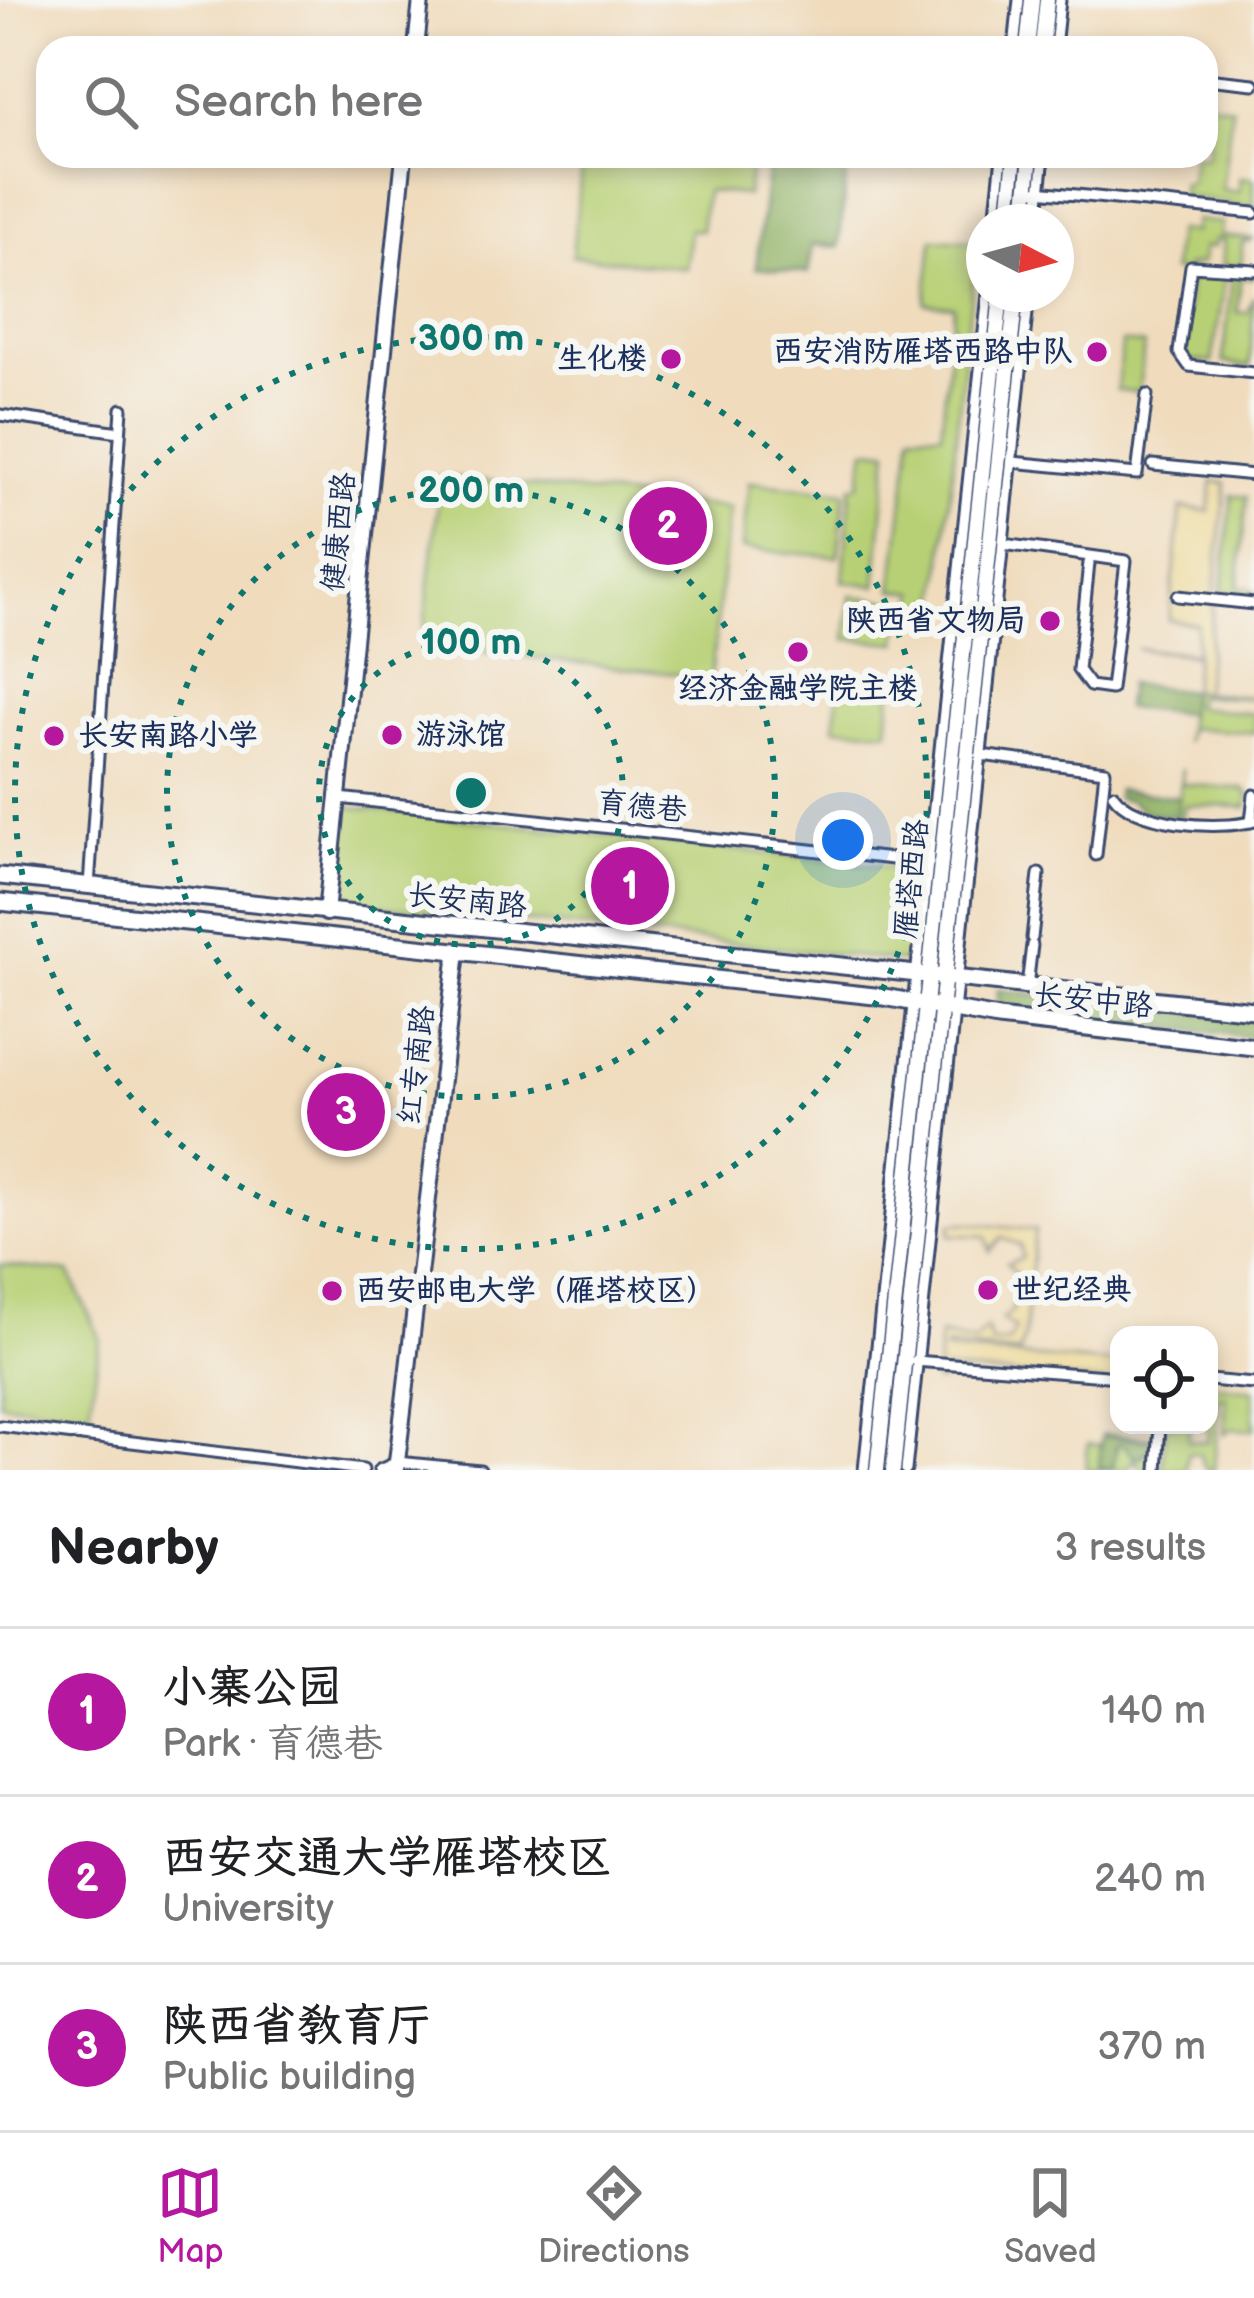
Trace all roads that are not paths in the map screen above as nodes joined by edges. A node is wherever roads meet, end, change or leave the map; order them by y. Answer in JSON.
{"nodes":[{"id":1,"x":421,"y":0,"type":"edge"},
{"id":2,"x":1042,"y":3,"type":"edge"},
{"id":3,"x":417,"y":36,"type":"edge"},
{"id":4,"x":1021,"y":36,"type":"edge"},
{"id":5,"x":1031,"y":36,"type":"edge"},
{"id":6,"x":1042,"y":36,"type":"edge"},
{"id":7,"x":1052,"y":36,"type":"edge"},
{"id":8,"x":1218,"y":81,"type":"edge"},
{"id":9,"x":1254,"y":84,"type":"edge"},
{"id":10,"x":403,"y":168,"type":"edge"},
{"id":11,"x":1001,"y":168,"type":"edge"},
{"id":12,"x":1014,"y":168,"type":"edge"},
{"id":13,"x":1032,"y":168,"type":"edge"},
{"id":14,"x":1040,"y":168,"type":"edge"},
{"id":15,"x":1034,"y":190,"type":"junction"},
{"id":16,"x":997,"y":204,"type":"edge"},
{"id":17,"x":1010,"y":204,"type":"edge"},
{"id":18,"x":1030,"y":204,"type":"edge"},
{"id":19,"x":1035,"y":204,"type":"edge"},
{"id":20,"x":1254,"y":213,"type":"edge"},
{"id":21,"x":1254,"y":270,"type":"edge"},
{"id":22,"x":986,"y":312,"type":"edge"},
{"id":23,"x":999,"y":312,"type":"edge"},
{"id":24,"x":1014,"y":312,"type":"edge"},
{"id":25,"x":1027,"y":312,"type":"edge"},
{"id":26,"x":1254,"y":373,"type":"edge"},
{"id":27,"x":1148,"y":395,"type":"dead end"},
{"id":28,"x":122,"y":409,"type":"dead end"},
{"id":29,"x":0,"y":415,"type":"edge"},
{"id":30,"x":120,"y":432,"type":"junction"},
{"id":31,"x":1012,"y":462,"type":"junction"},
{"id":32,"x":1153,"y":465,"type":"dead end"},
{"id":33,"x":1254,"y":476,"type":"edge"},
{"id":34,"x":1003,"y":544,"type":"junction"},
{"id":35,"x":1089,"y":563,"type":"dead end"},
{"id":36,"x":1178,"y":596,"type":"dead end"},
{"id":37,"x":1254,"y":604,"type":"edge"},
{"id":38,"x":981,"y":754,"type":"junction"},
{"id":39,"x":1113,"y":794,"type":"dead end"},
{"id":40,"x":1254,"y":796,"type":"edge"},
{"id":41,"x":338,"y":798,"type":"junction"},
{"id":42,"x":1253,"y":822,"type":"edge"},
{"id":43,"x":1096,"y":855,"type":"dead end"},
{"id":44,"x":934,"y":863,"type":"junction"},
{"id":45,"x":1039,"y":874,"type":"dead end"},
{"id":46,"x":0,"y":876,"type":"edge"},
{"id":47,"x":89,"y":886,"type":"junction"},
{"id":48,"x":0,"y":902,"type":"edge"},
{"id":49,"x":326,"y":913,"type":"junction"},
{"id":50,"x":457,"y":952,"type":"junction"},
{"id":51,"x":937,"y":977,"type":"junction"},
{"id":52,"x":1027,"y":986,"type":"junction"},
{"id":53,"x":934,"y":1006,"type":"junction"},
{"id":54,"x":1254,"y":1010,"type":"edge"},
{"id":55,"x":1254,"y":1047,"type":"edge"},
{"id":56,"x":911,"y":1361,"type":"junction"},
{"id":57,"x":1110,"y":1376,"type":"edge"},
{"id":58,"x":1218,"y":1381,"type":"edge"},
{"id":59,"x":1254,"y":1384,"type":"edge"},
{"id":60,"x":0,"y":1426,"type":"edge"},
{"id":61,"x":1159,"y":1434,"type":"edge"},
{"id":62,"x":397,"y":1466,"type":"edge"},
{"id":63,"x":363,"y":1470,"type":"edge"},
{"id":64,"x":379,"y":1470,"type":"edge"},
{"id":65,"x":480,"y":1470,"type":"edge"},
{"id":66,"x":864,"y":1470,"type":"edge"},
{"id":67,"x":877,"y":1470,"type":"edge"},
{"id":68,"x":892,"y":1470,"type":"edge"},
{"id":69,"x":906,"y":1470,"type":"edge"},
{"id":70,"x":1157,"y":1470,"type":"edge"}],
"edges":[{"from":1,"to":3,"type":"main road"},
{"from":2,"to":4,"type":"street"},
{"from":2,"to":5,"type":"main road"},
{"from":2,"to":6,"type":"main road"},
{"from":2,"to":7,"type":"street"},
{"from":8,"to":9,"type":"street"},
{"from":10,"to":41,"type":"main road","name":"健康西路"},
{"from":11,"to":16,"type":"street"},
{"from":12,"to":17,"type":"main road"},
{"from":13,"to":15,"type":"main road"},
{"from":14,"to":15,"type":"street"},
{"from":15,"to":18,"type":"main road"},
{"from":15,"to":19,"type":"street"},
{"from":15,"to":20,"type":"street"},
{"from":21,"to":26,"type":"street"},
{"from":22,"to":44,"type":"street"},
{"from":23,"to":44,"type":"main road","name":"雁塔西路"},
{"from":24,"to":51,"type":"main road","name":"雁塔西路"},
{"from":25,"to":31,"type":"street"},
{"from":27,"to":31,"type":"street"},
{"from":28,"to":30,"type":"street"},
{"from":29,"to":30,"type":"street"},
{"from":30,"to":47,"type":"street"},
{"from":31,"to":34,"type":"street"},
{"from":32,"to":33,"type":"street"},
{"from":34,"to":35,"type":"street"},
{"from":34,"to":38,"type":"street"},
{"from":36,"to":37,"type":"street"},
{"from":38,"to":43,"type":"street"},
{"from":38,"to":51,"type":"street"},
{"from":39,"to":42,"type":"street"},
{"from":40,"to":42,"type":"street"},
{"from":41,"to":44,"type":"street","name":"育德巷"},
{"from":41,"to":49,"type":"main road","name":"健康西路"},
{"from":44,"to":51,"type":"main road","name":"雁塔西路"},
{"from":45,"to":52,"type":"street"},
{"from":46,"to":47,"type":"main road","name":"长安南路"},
{"from":47,"to":49,"type":"main road","name":"长安南路"},
{"from":48,"to":50,"type":"main road","name":"长安南路"},
{"from":49,"to":51,"type":"main road","name":"长安南路"},
{"from":50,"to":53,"type":"main road","name":"长安南路"},
{"from":50,"to":62,"type":"main road","name":"红专南路"},
{"from":51,"to":52,"type":"main road","name":"长安中路"},
{"from":51,"to":53,"type":"main road","name":"雁塔西路"},
{"from":51,"to":53,"type":"street"},
{"from":52,"to":54,"type":"main road","name":"长安中路"},
{"from":53,"to":55,"type":"main road","name":"长安中路"},
{"from":53,"to":56,"type":"main road","name":"雁塔西路"},
{"from":53,"to":66,"type":"street"},
{"from":53,"to":67,"type":"main road","name":"雁塔西路"},
{"from":56,"to":57,"type":"street"},
{"from":56,"to":68,"type":"main road","name":"雁塔西路"},
{"from":56,"to":69,"type":"street"},
{"from":58,"to":59,"type":"street"},
{"from":60,"to":63,"type":"street"},
{"from":61,"to":70,"type":"street"},
{"from":62,"to":64,"type":"street"},
{"from":62,"to":65,"type":"street"}]}
